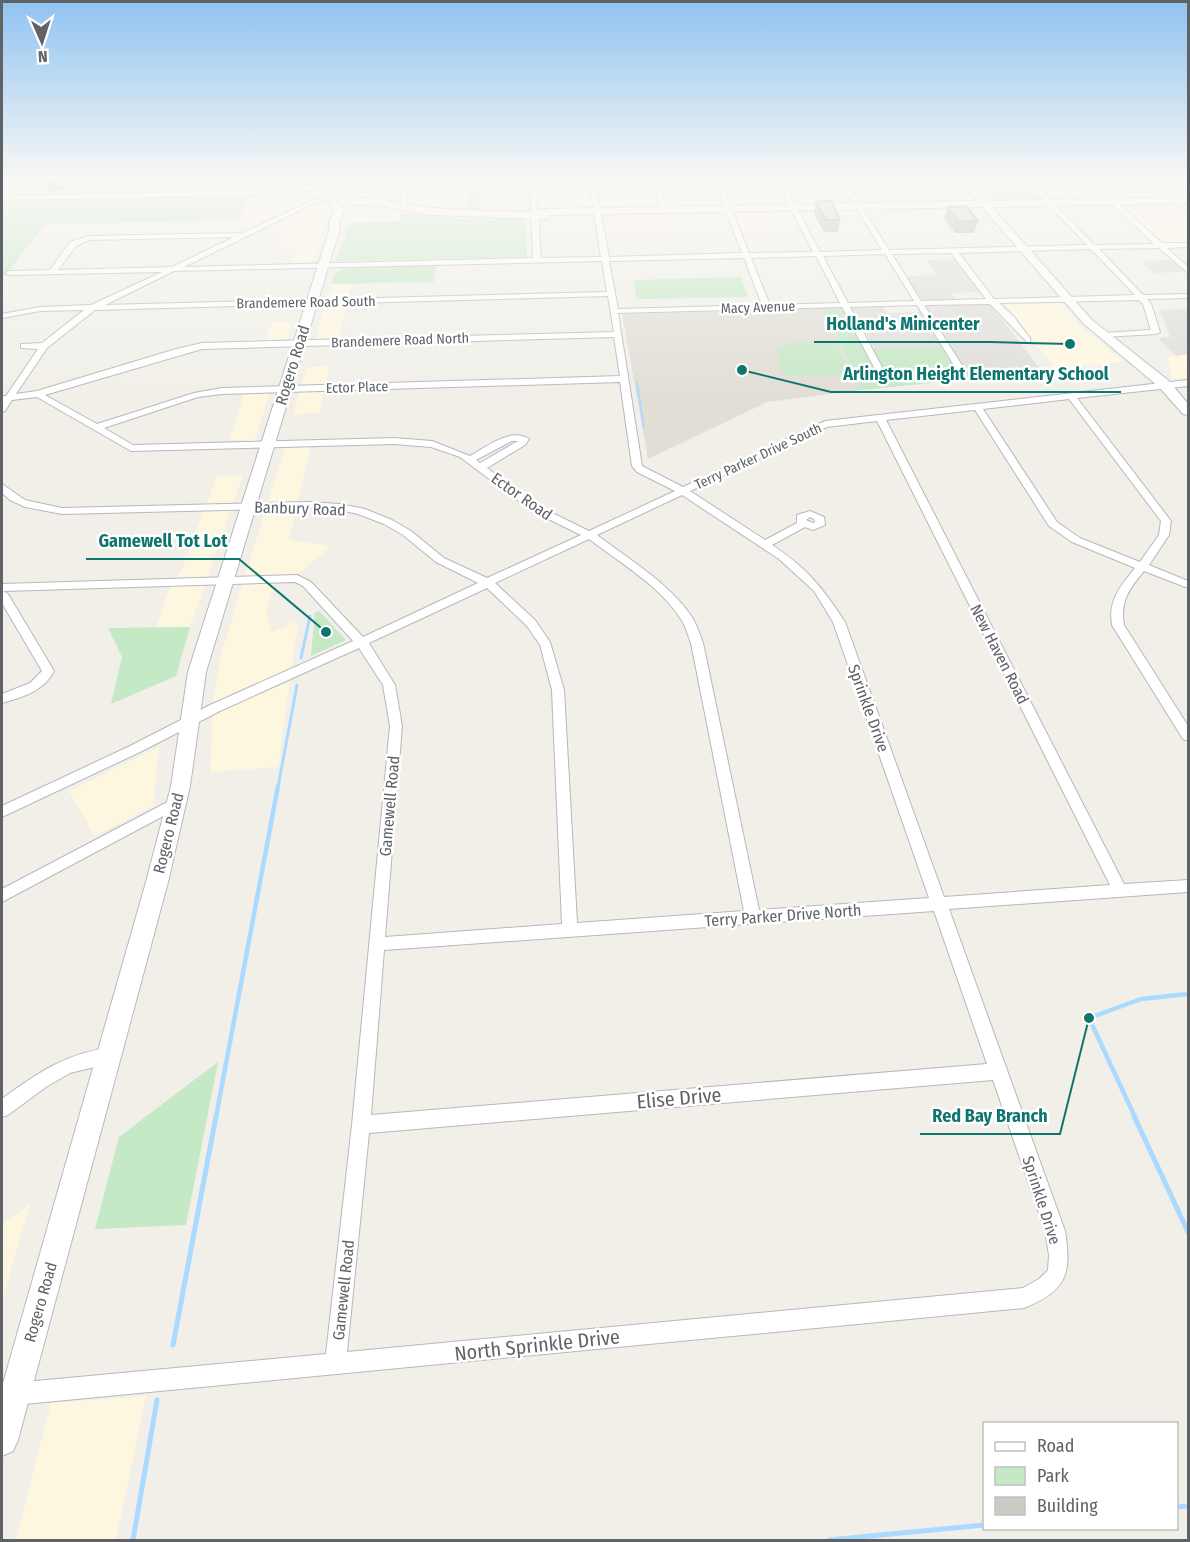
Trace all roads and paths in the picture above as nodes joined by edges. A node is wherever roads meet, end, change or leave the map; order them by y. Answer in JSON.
{"nodes":[{"id":1,"x":67,"y":252,"type":"edge"},
{"id":2,"x":209,"y":252,"type":"edge"},
{"id":3,"x":327,"y":252,"type":"edge"},
{"id":4,"x":536,"y":252,"type":"edge"},
{"id":5,"x":604,"y":252,"type":"edge"},
{"id":6,"x":745,"y":252,"type":"edge"},
{"id":7,"x":886,"y":252,"type":"joint"},
{"id":8,"x":954,"y":252,"type":"edge"},
{"id":9,"x":1025,"y":252,"type":"edge"},
{"id":10,"x":1097,"y":252,"type":"edge"},
{"id":11,"x":1168,"y":252,"type":"edge"},
{"id":12,"x":816,"y":253,"type":"junction"},
{"id":13,"x":746,"y":255,"type":"junction"},
{"id":14,"x":605,"y":259,"type":"junction"},
{"id":15,"x":537,"y":260,"type":"junction"},
{"id":16,"x":323,"y":265,"type":"junction"},
{"id":17,"x":172,"y":269,"type":"junction"},
{"id":18,"x":1188,"y":271,"type":"edge"},
{"id":19,"x":52,"y":272,"type":"junction"},
{"id":20,"x":9,"y":273,"type":"dead end"},
{"id":21,"x":611,"y":294,"type":"junction"},
{"id":22,"x":1188,"y":296,"type":"edge"},
{"id":23,"x":1142,"y":297,"type":"junction"},
{"id":24,"x":1066,"y":299,"type":"junction"},
{"id":25,"x":992,"y":301,"type":"junction"},
{"id":26,"x":312,"y":302,"type":"junction"},
{"id":27,"x":918,"y":303,"type":"junction"},
{"id":28,"x":843,"y":305,"type":"junction"},
{"id":29,"x":94,"y":307,"type":"junction"},
{"id":30,"x":767,"y":307,"type":"junction"},
{"id":31,"x":615,"y":311,"type":"junction"},
{"id":32,"x":2,"y":316,"type":"edge"},
{"id":33,"x":618,"y":334,"type":"junction"},
{"id":34,"x":1103,"y":335,"type":"junction"},
{"id":35,"x":1027,"y":340,"type":"dead end"},
{"id":36,"x":299,"y":343,"type":"junction"},
{"id":37,"x":24,"y":346,"type":"dead end"},
{"id":38,"x":44,"y":346,"type":"junction"},
{"id":39,"x":880,"y":371,"type":"dead end"},
{"id":40,"x":964,"y":375,"type":"dead end"},
{"id":41,"x":624,"y":379,"type":"junction"},
{"id":42,"x":1188,"y":383,"type":"edge"},
{"id":43,"x":1164,"y":384,"type":"junction"},
{"id":44,"x":285,"y":389,"type":"junction"},
{"id":45,"x":38,"y":394,"type":"junction"},
{"id":46,"x":1071,"y":396,"type":"junction"},
{"id":47,"x":5,"y":398,"type":"edge"},
{"id":48,"x":976,"y":406,"type":"junction"},
{"id":49,"x":2,"y":409,"type":"edge"},
{"id":50,"x":1188,"y":411,"type":"edge"},
{"id":51,"x":880,"y":417,"type":"junction"},
{"id":52,"x":95,"y":428,"type":"junction"},
{"id":53,"x":268,"y":444,"type":"junction"},
{"id":54,"x":683,"y":491,"type":"junction"},
{"id":55,"x":3,"y":495,"type":"edge"},
{"id":56,"x":249,"y":506,"type":"junction"},
{"id":57,"x":803,"y":524,"type":"dead end"},
{"id":58,"x":590,"y":535,"type":"junction"},
{"id":59,"x":764,"y":545,"type":"junction"},
{"id":60,"x":1142,"y":566,"type":"junction"},
{"id":61,"x":225,"y":579,"type":"junction"},
{"id":62,"x":488,"y":583,"type":"junction"},
{"id":63,"x":1188,"y":585,"type":"edge"},
{"id":64,"x":2,"y":587,"type":"edge"},
{"id":65,"x":2,"y":594,"type":"edge"},
{"id":66,"x":360,"y":642,"type":"junction"},
{"id":67,"x":2,"y":699,"type":"edge"},
{"id":68,"x":189,"y":722,"type":"junction"},
{"id":69,"x":1188,"y":736,"type":"edge"},
{"id":70,"x":177,"y":802,"type":"junction"},
{"id":71,"x":2,"y":812,"type":"edge"},
{"id":72,"x":1188,"y":886,"type":"edge"},
{"id":73,"x":1120,"y":891,"type":"junction"},
{"id":74,"x":2,"y":896,"type":"edge"},
{"id":75,"x":940,"y":903,"type":"junction"},
{"id":76,"x":753,"y":917,"type":"junction"},
{"id":77,"x":570,"y":930,"type":"junction"},
{"id":78,"x":377,"y":944,"type":"junction"},
{"id":79,"x":109,"y":1056,"type":"junction"},
{"id":80,"x":997,"y":1071,"type":"junction"},
{"id":81,"x":2,"y":1109,"type":"edge"},
{"id":82,"x":361,"y":1125,"type":"junction"},
{"id":83,"x":1054,"y":1279,"type":"joint"},
{"id":84,"x":335,"y":1364,"type":"junction"},
{"id":85,"x":14,"y":1394,"type":"junction"},
{"id":86,"x":2,"y":1440,"type":"edge"}],
"edges":[{"from":1,"to":19,"type":"street"},
{"from":2,"to":17,"type":"street"},
{"from":3,"to":16,"type":"main road","name":"Rogero Road"},
{"from":4,"to":15,"type":"street"},
{"from":5,"to":14,"type":"street","name":"Sprinkle Drive"},
{"from":6,"to":13,"type":"street"},
{"from":7,"to":12,"type":"street"},
{"from":7,"to":27,"type":"street"},
{"from":8,"to":25,"type":"street"},
{"from":9,"to":24,"type":"main road"},
{"from":10,"to":23,"type":"street"},
{"from":11,"to":18,"type":"street"},
{"from":12,"to":13,"type":"street"},
{"from":12,"to":28,"type":"street"},
{"from":13,"to":14,"type":"street"},
{"from":13,"to":30,"type":"street"},
{"from":14,"to":15,"type":"street"},
{"from":14,"to":21,"type":"street","name":"Sprinkle Drive"},
{"from":15,"to":16,"type":"street"},
{"from":16,"to":17,"type":"street"},
{"from":16,"to":26,"type":"main road","name":"Rogero Road"},
{"from":17,"to":19,"type":"street"},
{"from":17,"to":29,"type":"street"},
{"from":19,"to":20,"type":"street"},
{"from":21,"to":26,"type":"street","name":"Brandemere Road South"},
{"from":21,"to":31,"type":"street","name":"Sprinkle Drive"},
{"from":22,"to":23,"type":"street","name":"Macy Avenue"},
{"from":23,"to":24,"type":"street","name":"Macy Avenue"},
{"from":23,"to":34,"type":"street"},
{"from":24,"to":25,"type":"street","name":"Macy Avenue"},
{"from":24,"to":34,"type":"main road"},
{"from":25,"to":27,"type":"street","name":"Macy Avenue"},
{"from":25,"to":35,"type":"street"},
{"from":26,"to":29,"type":"street","name":"Brandemere Road South"},
{"from":26,"to":36,"type":"main road","name":"Rogero Road"},
{"from":27,"to":28,"type":"street","name":"Macy Avenue"},
{"from":27,"to":40,"type":"street"},
{"from":28,"to":30,"type":"street","name":"Macy Avenue"},
{"from":28,"to":39,"type":"street"},
{"from":29,"to":32,"type":"street","name":"Brandemere Road South"},
{"from":29,"to":38,"type":"street"},
{"from":30,"to":31,"type":"street","name":"Macy Avenue"},
{"from":31,"to":33,"type":"street","name":"Sprinkle Drive"},
{"from":33,"to":36,"type":"street","name":"Brandemere Road North"},
{"from":33,"to":41,"type":"street","name":"Sprinkle Drive"},
{"from":34,"to":43,"type":"main road"},
{"from":36,"to":44,"type":"main road","name":"Rogero Road"},
{"from":36,"to":45,"type":"street","name":"Brandemere Road North"},
{"from":37,"to":38,"type":"street"},
{"from":38,"to":47,"type":"street"},
{"from":41,"to":44,"type":"street","name":"Ector Place"},
{"from":41,"to":54,"type":"street","name":"Sprinkle Drive"},
{"from":42,"to":43,"type":"street","name":"Terry Parker Drive South"},
{"from":43,"to":46,"type":"street","name":"Terry Parker Drive South"},
{"from":43,"to":50,"type":"main road"},
{"from":44,"to":52,"type":"street","name":"Ector Place"},
{"from":44,"to":53,"type":"main road","name":"Rogero Road"},
{"from":45,"to":47,"type":"street","name":"Brandemere Road North"},
{"from":45,"to":52,"type":"street","name":"Ector Road"},
{"from":46,"to":48,"type":"street","name":"Terry Parker Drive South"},
{"from":46,"to":60,"type":"street"},
{"from":47,"to":49,"type":"street"},
{"from":48,"to":51,"type":"street","name":"Terry Parker Drive South"},
{"from":48,"to":60,"type":"street"},
{"from":51,"to":54,"type":"street","name":"Terry Parker Drive South"},
{"from":51,"to":73,"type":"street","name":"New Haven Road"},
{"from":52,"to":53,"type":"street","name":"Ector Road"},
{"from":53,"to":56,"type":"main road","name":"Rogero Road"},
{"from":53,"to":58,"type":"street","name":"Ector Road"},
{"from":54,"to":58,"type":"street","name":"Terry Parker Drive South"},
{"from":54,"to":59,"type":"street","name":"Sprinkle Drive"},
{"from":55,"to":56,"type":"street","name":"Banbury Road"},
{"from":56,"to":61,"type":"main road","name":"Rogero Road"},
{"from":56,"to":62,"type":"street","name":"Banbury Road"},
{"from":57,"to":59,"type":"street"},
{"from":58,"to":62,"type":"street","name":"Terry Parker Drive South"},
{"from":58,"to":76,"type":"street","name":"Ector Road"},
{"from":59,"to":75,"type":"street","name":"Sprinkle Drive"},
{"from":60,"to":63,"type":"street"},
{"from":60,"to":69,"type":"street"},
{"from":61,"to":64,"type":"street","name":"Gamewell Road"},
{"from":61,"to":66,"type":"street","name":"Gamewell Road"},
{"from":61,"to":68,"type":"main road","name":"Rogero Road"},
{"from":62,"to":66,"type":"street","name":"Terry Parker Drive South"},
{"from":62,"to":77,"type":"street","name":"Banbury Road"},
{"from":65,"to":67,"type":"street"},
{"from":66,"to":68,"type":"street","name":"Terry Parker Drive South"},
{"from":66,"to":78,"type":"street","name":"Gamewell Road"},
{"from":68,"to":70,"type":"main road","name":"Rogero Road"},
{"from":68,"to":71,"type":"street","name":"Terry Parker Drive South"},
{"from":70,"to":74,"type":"street"},
{"from":70,"to":79,"type":"main road","name":"Rogero Road"},
{"from":72,"to":73,"type":"street","name":"Terry Parker Drive North"},
{"from":73,"to":75,"type":"street","name":"Terry Parker Drive North"},
{"from":75,"to":76,"type":"street","name":"Terry Parker Drive North"},
{"from":75,"to":80,"type":"street","name":"Sprinkle Drive"},
{"from":76,"to":77,"type":"street","name":"Terry Parker Drive North"},
{"from":77,"to":78,"type":"street","name":"Terry Parker Drive North"},
{"from":78,"to":82,"type":"street","name":"Gamewell Road"},
{"from":79,"to":81,"type":"street"},
{"from":79,"to":85,"type":"main road","name":"Rogero Road"},
{"from":80,"to":82,"type":"street","name":"Elise Drive"},
{"from":80,"to":83,"type":"street","name":"Sprinkle Drive"},
{"from":82,"to":84,"type":"street","name":"Gamewell Road"},
{"from":83,"to":84,"type":"street","name":"North Sprinkle Drive"},
{"from":84,"to":85,"type":"street","name":"North Sprinkle Drive"},
{"from":85,"to":86,"type":"main road","name":"Rogero Road"}]}
